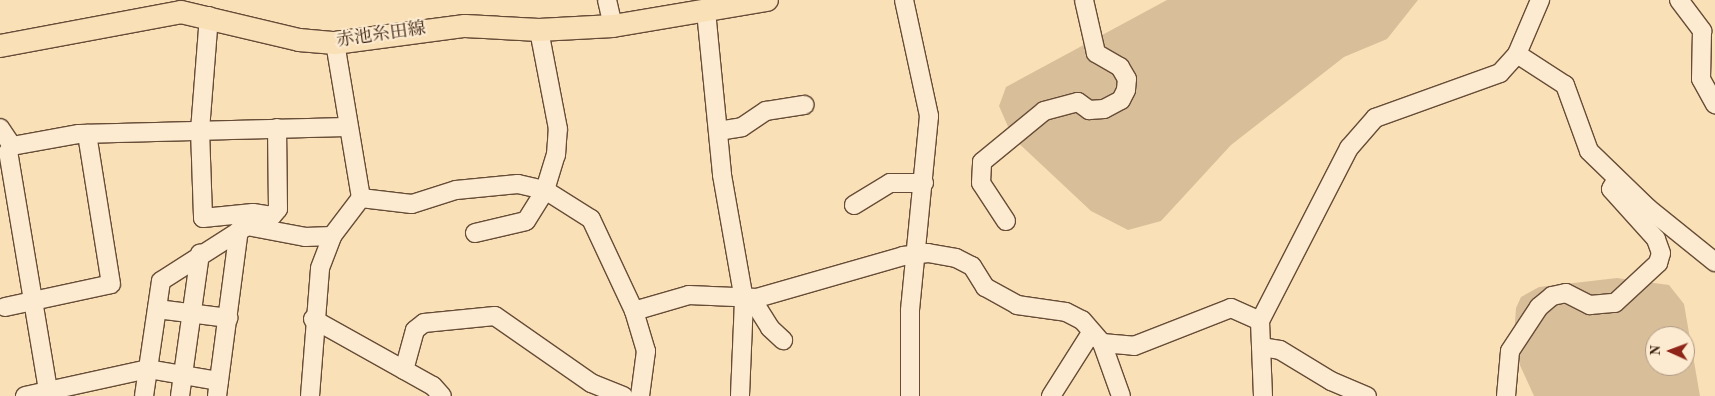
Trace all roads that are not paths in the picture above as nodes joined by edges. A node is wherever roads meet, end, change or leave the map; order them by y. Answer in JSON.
{"nodes":[{"id":1,"x":607,"y":0,"type":"edge"},
{"id":2,"x":767,"y":0,"type":"edge"},
{"id":3,"x":904,"y":0,"type":"edge"},
{"id":4,"x":1084,"y":0,"type":"edge"},
{"id":5,"x":1679,"y":0,"type":"edge"},
{"id":6,"x":1537,"y":1,"type":"edge"},
{"id":7,"x":706,"y":11,"type":"junction"},
{"id":8,"x":209,"y":16,"type":"junction"},
{"id":9,"x":613,"y":26,"type":"junction"},
{"id":10,"x":539,"y":30,"type":"junction"},
{"id":11,"x":335,"y":44,"type":"junction"},
{"id":12,"x":0,"y":46,"type":"edge"},
{"id":13,"x":1517,"y":54,"type":"junction"},
{"id":14,"x":1715,"y":104,"type":"edge"},
{"id":15,"x":805,"y":105,"type":"dead end"},
{"id":16,"x":347,"y":127,"type":"junction"},
{"id":17,"x":0,"y":128,"type":"edge"},
{"id":18,"x":277,"y":128,"type":"junction"},
{"id":19,"x":200,"y":130,"type":"junction"},
{"id":20,"x":718,"y":131,"type":"junction"},
{"id":21,"x":87,"y":134,"type":"junction"},
{"id":22,"x":12,"y":146,"type":"junction"},
{"id":23,"x":1618,"y":179,"type":"junction"},
{"id":24,"x":924,"y":183,"type":"junction"},
{"id":25,"x":545,"y":190,"type":"junction"},
{"id":26,"x":361,"y":198,"type":"junction"},
{"id":27,"x":854,"y":205,"type":"dead end"},
{"id":28,"x":1006,"y":221,"type":"dead end"},
{"id":29,"x":239,"y":230,"type":"junction"},
{"id":30,"x":475,"y":233,"type":"dead end"},
{"id":31,"x":332,"y":236,"type":"junction"},
{"id":32,"x":200,"y":253,"type":"junction"},
{"id":33,"x":917,"y":254,"type":"junction"},
{"id":34,"x":1715,"y":262,"type":"edge"},
{"id":35,"x":748,"y":299,"type":"junction"},
{"id":36,"x":33,"y":300,"type":"junction"},
{"id":37,"x":5,"y":307,"type":"dead end"},
{"id":38,"x":157,"y":309,"type":"junction"},
{"id":39,"x":634,"y":311,"type":"junction"},
{"id":40,"x":192,"y":314,"type":"junction"},
{"id":41,"x":228,"y":318,"type":"junction"},
{"id":42,"x":313,"y":319,"type":"junction"},
{"id":43,"x":1260,"y":321,"type":"junction"},
{"id":44,"x":1097,"y":338,"type":"junction"},
{"id":45,"x":783,"y":340,"type":"dead end"},
{"id":46,"x":1261,"y":347,"type":"junction"},
{"id":47,"x":148,"y":369,"type":"junction"},
{"id":48,"x":404,"y":370,"type":"junction"},
{"id":49,"x":183,"y":375,"type":"junction"},
{"id":50,"x":218,"y":388,"type":"edge"},
{"id":51,"x":48,"y":390,"type":"junction"},
{"id":52,"x":25,"y":396,"type":"edge"},
{"id":53,"x":144,"y":396,"type":"edge"},
{"id":54,"x":180,"y":396,"type":"edge"},
{"id":55,"x":310,"y":396,"type":"edge"},
{"id":56,"x":442,"y":396,"type":"edge"},
{"id":57,"x":623,"y":396,"type":"edge"},
{"id":58,"x":640,"y":396,"type":"edge"},
{"id":59,"x":740,"y":396,"type":"edge"},
{"id":60,"x":910,"y":396,"type":"edge"},
{"id":61,"x":1051,"y":396,"type":"edge"},
{"id":62,"x":1121,"y":396,"type":"edge"},
{"id":63,"x":1263,"y":396,"type":"edge"},
{"id":64,"x":1367,"y":396,"type":"edge"},
{"id":65,"x":1506,"y":396,"type":"edge"}],
"edges":[{"from":1,"to":9,"type":"street"},
{"from":2,"to":7,"type":"main road","name":"赤池糸田線"},
{"from":3,"to":24,"type":"street"},
{"from":4,"to":28,"type":"street"},
{"from":5,"to":14,"type":"street"},
{"from":6,"to":13,"type":"street"},
{"from":7,"to":9,"type":"main road","name":"赤池糸田線"},
{"from":7,"to":20,"type":"street"},
{"from":8,"to":11,"type":"main road","name":"赤池糸田線"},
{"from":8,"to":12,"type":"main road","name":"赤池糸田線"},
{"from":8,"to":19,"type":"street"},
{"from":9,"to":10,"type":"main road","name":"赤池糸田線"},
{"from":10,"to":11,"type":"main road","name":"赤池糸田線"},
{"from":10,"to":25,"type":"street"},
{"from":11,"to":16,"type":"street"},
{"from":13,"to":23,"type":"street"},
{"from":13,"to":43,"type":"street"},
{"from":15,"to":20,"type":"street"},
{"from":16,"to":18,"type":"street"},
{"from":16,"to":26,"type":"street"},
{"from":17,"to":22,"type":"street"},
{"from":18,"to":19,"type":"street"},
{"from":18,"to":19,"type":"street"},
{"from":19,"to":21,"type":"street"},
{"from":20,"to":35,"type":"street"},
{"from":21,"to":22,"type":"street"},
{"from":21,"to":36,"type":"street"},
{"from":22,"to":36,"type":"street"},
{"from":23,"to":34,"type":"street"},
{"from":23,"to":65,"type":"street"},
{"from":24,"to":27,"type":"street"},
{"from":24,"to":33,"type":"street"},
{"from":25,"to":26,"type":"street"},
{"from":25,"to":30,"type":"street"},
{"from":25,"to":39,"type":"street"},
{"from":26,"to":31,"type":"street"},
{"from":29,"to":31,"type":"street"},
{"from":29,"to":32,"type":"street"},
{"from":29,"to":41,"type":"street"},
{"from":31,"to":42,"type":"street"},
{"from":32,"to":38,"type":"street"},
{"from":32,"to":40,"type":"street"},
{"from":33,"to":35,"type":"street"},
{"from":33,"to":44,"type":"street"},
{"from":33,"to":60,"type":"street"},
{"from":35,"to":39,"type":"street"},
{"from":35,"to":45,"type":"street"},
{"from":35,"to":59,"type":"street"},
{"from":36,"to":37,"type":"street"},
{"from":36,"to":51,"type":"street"},
{"from":38,"to":40,"type":"street"},
{"from":38,"to":47,"type":"street"},
{"from":39,"to":58,"type":"street"},
{"from":40,"to":41,"type":"street"},
{"from":40,"to":49,"type":"street"},
{"from":41,"to":50,"type":"street"},
{"from":42,"to":48,"type":"street"},
{"from":42,"to":55,"type":"street"},
{"from":43,"to":44,"type":"street"},
{"from":43,"to":46,"type":"street"},
{"from":44,"to":61,"type":"street"},
{"from":44,"to":62,"type":"street"},
{"from":46,"to":63,"type":"street"},
{"from":46,"to":64,"type":"street"},
{"from":47,"to":49,"type":"street"},
{"from":47,"to":51,"type":"street"},
{"from":47,"to":53,"type":"street"},
{"from":48,"to":56,"type":"street"},
{"from":48,"to":57,"type":"street"},
{"from":49,"to":50,"type":"street"},
{"from":49,"to":54,"type":"street"},
{"from":51,"to":52,"type":"street"}]}
